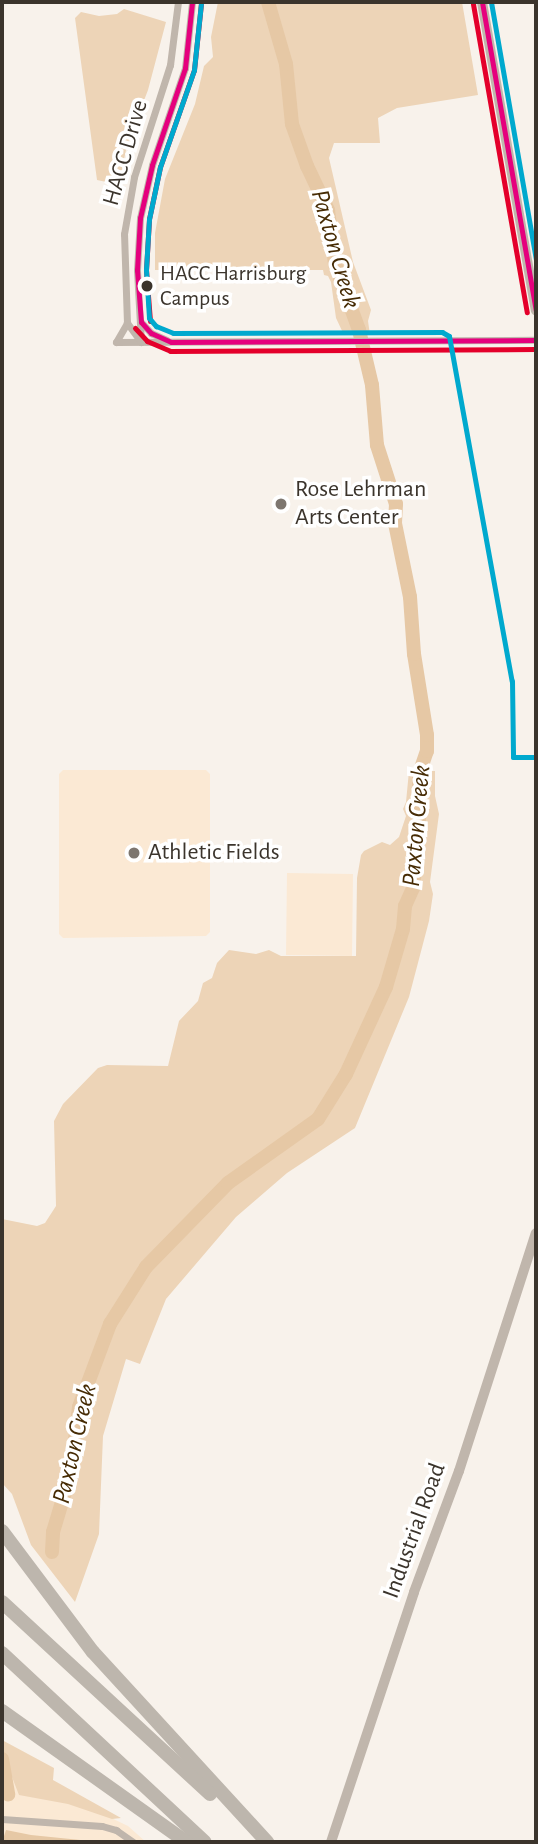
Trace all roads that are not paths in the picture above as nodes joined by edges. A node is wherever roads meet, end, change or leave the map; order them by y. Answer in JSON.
{"nodes":[{"id":1,"x":178,"y":2,"type":"edge"},
{"id":2,"x":192,"y":2,"type":"edge"},
{"id":3,"x":482,"y":2,"type":"edge"},
{"id":4,"x":536,"y":310,"type":"edge"},
{"id":5,"x":141,"y":322,"type":"junction"},
{"id":6,"x":127,"y":323,"type":"junction"},
{"id":7,"x":536,"y":340,"type":"edge"},
{"id":8,"x":141,"y":342,"type":"junction"},
{"id":9,"x":171,"y":342,"type":"junction"},
{"id":10,"x":536,"y":1233,"type":"edge"},
{"id":11,"x":2,"y":1525,"type":"edge"},
{"id":12,"x":2,"y":1531,"type":"edge"},
{"id":13,"x":23,"y":1560,"type":"junction"},
{"id":14,"x":2,"y":1601,"type":"edge"},
{"id":15,"x":2,"y":1653,"type":"edge"},
{"id":16,"x":2,"y":1711,"type":"edge"},
{"id":17,"x":2,"y":1720,"type":"edge"},
{"id":18,"x":34,"y":1735,"type":"junction"},
{"id":19,"x":2,"y":1819,"type":"edge"},
{"id":20,"x":133,"y":1842,"type":"edge"},
{"id":21,"x":186,"y":1842,"type":"edge"},
{"id":22,"x":205,"y":1842,"type":"edge"},
{"id":23,"x":265,"y":1842,"type":"edge"},
{"id":24,"x":331,"y":1842,"type":"edge"}],
"edges":[{"from":1,"to":6,"type":"street","name":"HACC Drive"},
{"from":2,"to":5,"type":"street","name":"HACC Drive"},
{"from":3,"to":4,"type":"street"},
{"from":5,"to":8,"type":"street","name":"HACC Drive"},
{"from":5,"to":9,"type":"street"},
{"from":6,"to":8,"type":"street"},
{"from":6,"to":8,"type":"street"},
{"from":7,"to":9,"type":"street"},
{"from":8,"to":9,"type":"street"},
{"from":10,"to":24,"type":"street","name":"Industrial Road"},
{"from":11,"to":13,"type":"highway"},
{"from":12,"to":13,"type":"highway"},
{"from":13,"to":23,"type":"highway"},
{"from":14,"to":23,"type":"highway"},
{"from":15,"to":22,"type":"highway"},
{"from":16,"to":18,"type":"highway"},
{"from":17,"to":18,"type":"highway"},
{"from":18,"to":21,"type":"highway"},
{"from":19,"to":20,"type":"street"}]}
